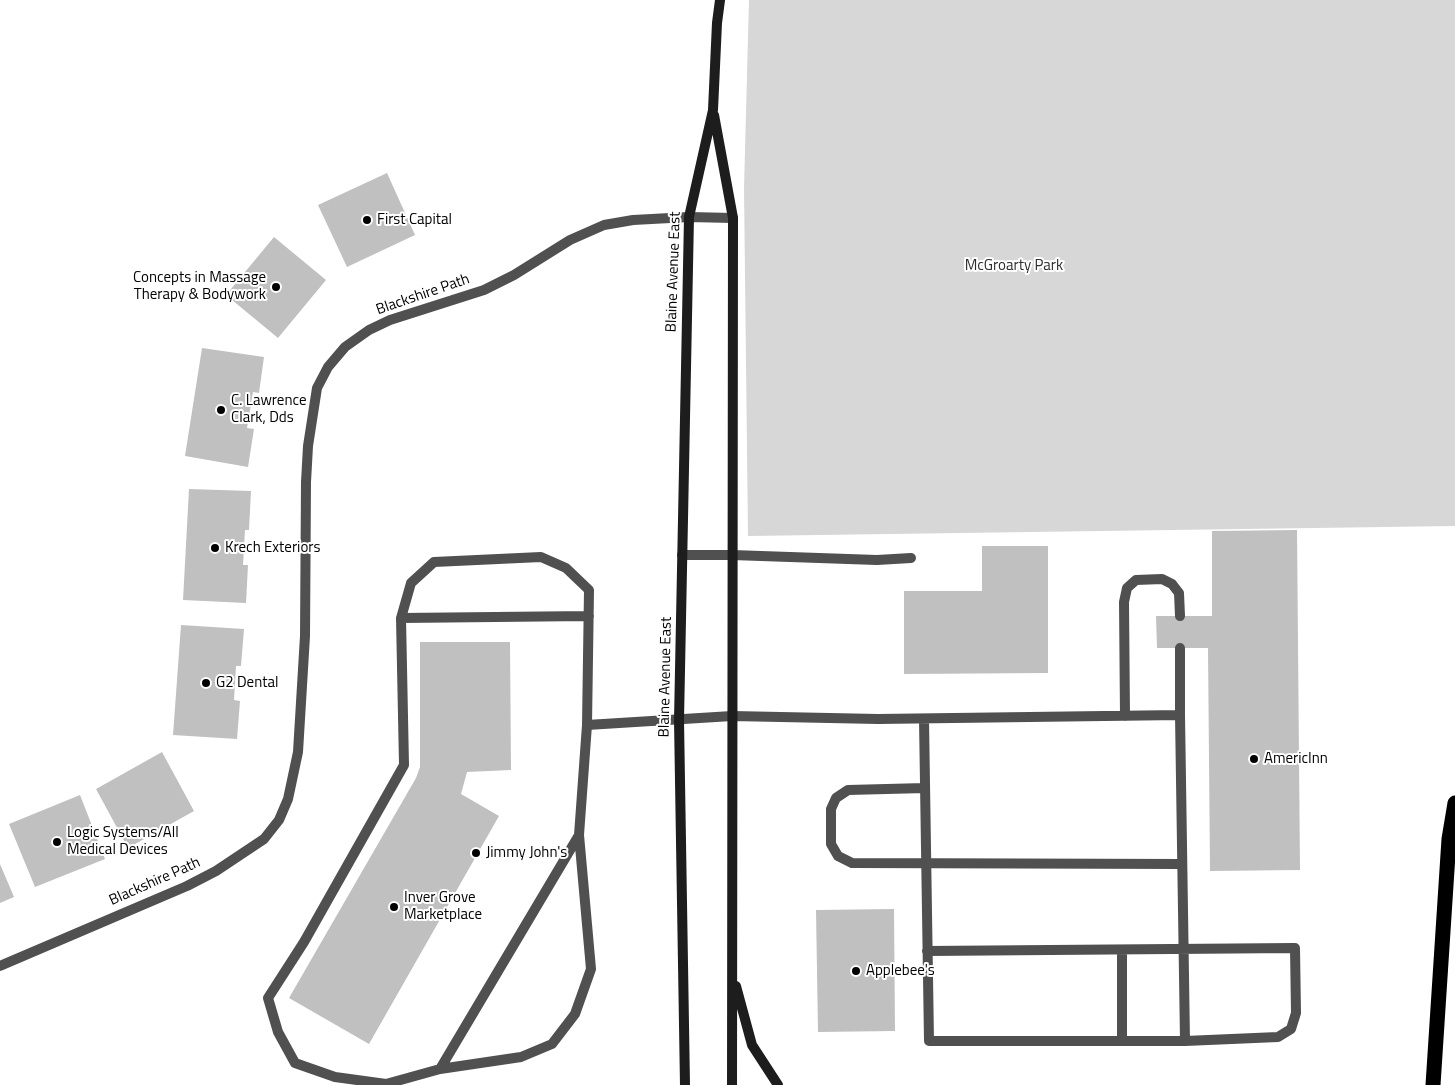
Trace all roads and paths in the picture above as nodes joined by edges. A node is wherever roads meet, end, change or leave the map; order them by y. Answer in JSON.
{"nodes":[{"id":1,"x":720,"y":0,"type":"edge"},
{"id":2,"x":714,"y":110,"type":"junction"},
{"id":3,"x":689,"y":217,"type":"junction"},
{"id":4,"x":733,"y":218,"type":"junction"},
{"id":5,"x":682,"y":554,"type":"junction"},
{"id":6,"x":732,"y":554,"type":"junction"},
{"id":7,"x":911,"y":558,"type":"dead end"},
{"id":8,"x":589,"y":616,"type":"junction"},
{"id":9,"x":1180,"y":616,"type":"dead end"},
{"id":10,"x":401,"y":618,"type":"junction"},
{"id":11,"x":1180,"y":648,"type":"dead end"},
{"id":12,"x":1180,"y":715,"type":"junction"},
{"id":13,"x":732,"y":716,"type":"junction"},
{"id":14,"x":1126,"y":716,"type":"junction"},
{"id":15,"x":924,"y":719,"type":"junction"},
{"id":16,"x":679,"y":720,"type":"junction"},
{"id":17,"x":587,"y":725,"type":"junction"},
{"id":18,"x":924,"y":788,"type":"junction"},
{"id":19,"x":1455,"y":803,"type":"edge"},
{"id":20,"x":579,"y":835,"type":"junction"},
{"id":21,"x":926,"y":864,"type":"junction"},
{"id":22,"x":1182,"y":864,"type":"junction"},
{"id":23,"x":1184,"y":949,"type":"junction"},
{"id":24,"x":1122,"y":950,"type":"junction"},
{"id":25,"x":927,"y":951,"type":"junction"},
{"id":26,"x":0,"y":966,"type":"edge"},
{"id":27,"x":732,"y":972,"type":"junction"},
{"id":28,"x":1122,"y":1041,"type":"junction"},
{"id":29,"x":1185,"y":1041,"type":"junction"},
{"id":30,"x":440,"y":1069,"type":"junction"},
{"id":31,"x":684,"y":1085,"type":"edge"},
{"id":32,"x":732,"y":1085,"type":"edge"},
{"id":33,"x":778,"y":1085,"type":"edge"},
{"id":34,"x":1433,"y":1085,"type":"edge"}],
"edges":[{"from":1,"to":2,"type":"street"},
{"from":2,"to":3,"type":"street","name":"Blaine Avenue East"},
{"from":2,"to":4,"type":"street"},
{"from":3,"to":4,"type":"street","name":"Blackshire Path"},
{"from":3,"to":5,"type":"street","name":"Blaine Avenue East"},
{"from":3,"to":26,"type":"street","name":"Blackshire Path"},
{"from":4,"to":6,"type":"street"},
{"from":5,"to":6,"type":"street"},
{"from":5,"to":16,"type":"street","name":"Blaine Avenue East"},
{"from":6,"to":7,"type":"street"},
{"from":6,"to":13,"type":"street"},
{"from":8,"to":10,"type":"street"},
{"from":8,"to":10,"type":"street"},
{"from":8,"to":17,"type":"street"},
{"from":9,"to":14,"type":"street"},
{"from":10,"to":30,"type":"street"},
{"from":11,"to":12,"type":"street"},
{"from":12,"to":14,"type":"street"},
{"from":12,"to":22,"type":"street"},
{"from":13,"to":15,"type":"street"},
{"from":13,"to":16,"type":"street"},
{"from":13,"to":27,"type":"street"},
{"from":14,"to":15,"type":"street"},
{"from":15,"to":18,"type":"street"},
{"from":16,"to":17,"type":"street"},
{"from":16,"to":31,"type":"street","name":"Blaine Avenue East"},
{"from":17,"to":20,"type":"street"},
{"from":18,"to":21,"type":"street"},
{"from":18,"to":21,"type":"street"},
{"from":19,"to":34,"type":"highway"},
{"from":20,"to":30,"type":"street"},
{"from":20,"to":30,"type":"street"},
{"from":21,"to":22,"type":"street"},
{"from":21,"to":25,"type":"street"},
{"from":22,"to":23,"type":"street"},
{"from":23,"to":24,"type":"street"},
{"from":23,"to":29,"type":"street"},
{"from":23,"to":29,"type":"street"},
{"from":24,"to":25,"type":"street"},
{"from":24,"to":28,"type":"street"},
{"from":25,"to":28,"type":"street"},
{"from":27,"to":32,"type":"street"},
{"from":27,"to":33,"type":"street"},
{"from":28,"to":29,"type":"street"}]}
